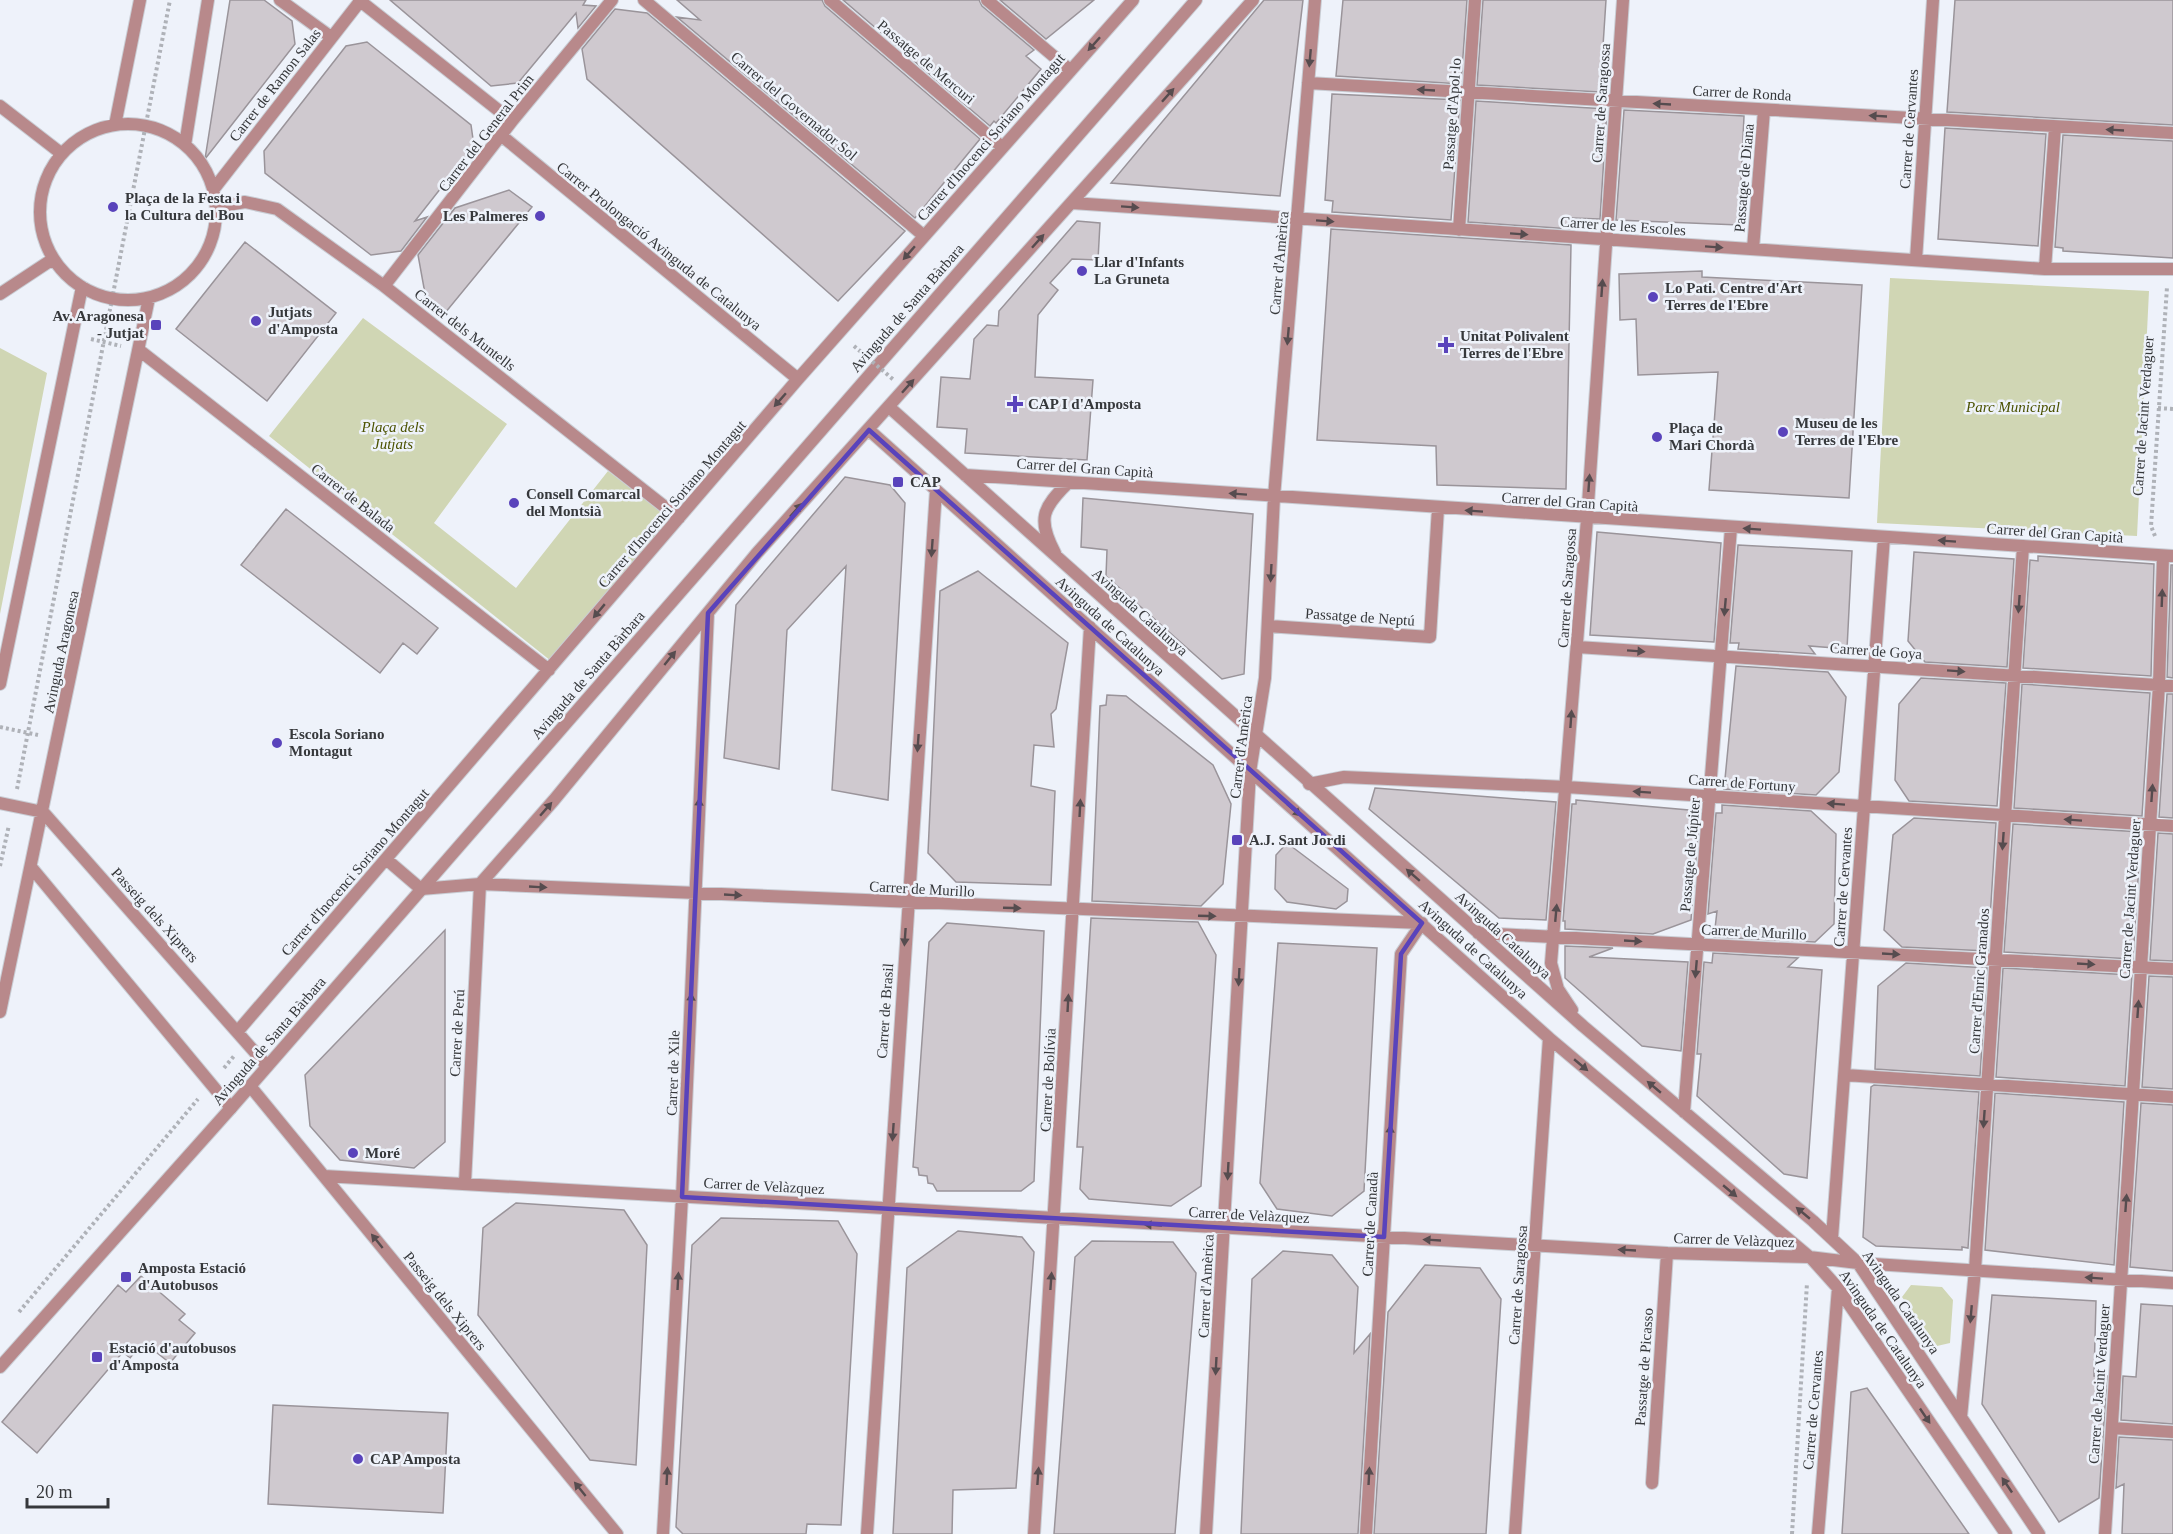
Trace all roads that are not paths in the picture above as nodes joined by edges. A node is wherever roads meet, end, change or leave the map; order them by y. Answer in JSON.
{"nodes":[{"id":1,"x":140,"y":0,"type":"edge"},
{"id":2,"x":208,"y":0,"type":"edge"},
{"id":3,"x":280,"y":0,"type":"edge"},
{"id":4,"x":360,"y":0,"type":"edge"},
{"id":5,"x":612,"y":0,"type":"edge"},
{"id":6,"x":644,"y":0,"type":"edge"},
{"id":7,"x":830,"y":0,"type":"edge"},
{"id":8,"x":987,"y":0,"type":"edge"},
{"id":9,"x":1132,"y":0,"type":"edge"},
{"id":10,"x":1196,"y":0,"type":"edge"},
{"id":11,"x":1253,"y":0,"type":"edge"},
{"id":12,"x":1315,"y":0,"type":"edge"},
{"id":13,"x":1474,"y":0,"type":"edge"},
{"id":14,"x":1623,"y":0,"type":"edge"},
{"id":15,"x":1933,"y":0,"type":"edge"},
{"id":16,"x":331,"y":37,"type":"junction"},
{"id":17,"x":1070,"y":70,"type":"junction"},
{"id":18,"x":1308,"y":83,"type":"junction"},
{"id":19,"x":1468,"y":92,"type":"junction"},
{"id":20,"x":1617,"y":101,"type":"junction"},
{"id":21,"x":0,"y":106,"type":"edge"},
{"id":22,"x":1764,"y":110,"type":"junction"},
{"id":23,"x":1925,"y":119,"type":"junction"},
{"id":24,"x":512,"y":121,"type":"junction"},
{"id":25,"x":115,"y":125,"type":"junction"},
{"id":26,"x":2055,"y":127,"type":"junction"},
{"id":27,"x":2173,"y":133,"type":"edge"},
{"id":28,"x":502,"y":136,"type":"junction"},
{"id":29,"x":185,"y":145,"type":"junction"},
{"id":30,"x":1002,"y":147,"type":"junction"},
{"id":31,"x":62,"y":154,"type":"junction"},
{"id":32,"x":213,"y":190,"type":"junction"},
{"id":33,"x":1072,"y":203,"type":"junction"},
{"id":34,"x":216,"y":207,"type":"junction"},
{"id":35,"x":1297,"y":219,"type":"junction"},
{"id":36,"x":1460,"y":230,"type":"junction"},
{"id":37,"x":924,"y":236,"type":"junction"},
{"id":38,"x":1605,"y":240,"type":"junction"},
{"id":39,"x":1753,"y":249,"type":"junction"},
{"id":40,"x":53,"y":259,"type":"junction"},
{"id":41,"x":1916,"y":260,"type":"junction"},
{"id":42,"x":2171,"y":268,"type":"edge"},
{"id":43,"x":2045,"y":269,"type":"junction"},
{"id":44,"x":384,"y":286,"type":"junction"},
{"id":45,"x":82,"y":287,"type":"junction"},
{"id":46,"x":0,"y":294,"type":"edge"},
{"id":47,"x":149,"y":298,"type":"junction"},
{"id":48,"x":139,"y":350,"type":"junction"},
{"id":49,"x":798,"y":379,"type":"junction"},
{"id":50,"x":889,"y":407,"type":"junction"},
{"id":51,"x":869,"y":430,"type":"junction"},
{"id":52,"x":965,"y":475,"type":"junction"},
{"id":53,"x":1069,"y":482,"type":"junction"},
{"id":54,"x":936,"y":490,"type":"junction"},
{"id":55,"x":1274,"y":497,"type":"junction"},
{"id":56,"x":1438,"y":508,"type":"junction"},
{"id":57,"x":679,"y":518,"type":"junction"},
{"id":58,"x":1587,"y":519,"type":"junction"},
{"id":59,"x":1731,"y":528,"type":"junction"},
{"id":60,"x":1884,"y":537,"type":"junction"},
{"id":61,"x":2023,"y":546,"type":"junction"},
{"id":62,"x":2168,"y":556,"type":"edge"},
{"id":63,"x":1058,"y":559,"type":"junction"},
{"id":64,"x":708,"y":613,"type":"junction"},
{"id":65,"x":1268,"y":626,"type":"junction"},
{"id":66,"x":1090,"y":627,"type":"junction"},
{"id":67,"x":1577,"y":647,"type":"junction"},
{"id":68,"x":1721,"y":656,"type":"junction"},
{"id":69,"x":1875,"y":666,"type":"junction"},
{"id":70,"x":549,"y":670,"type":"junction"},
{"id":71,"x":2014,"y":675,"type":"junction"},
{"id":72,"x":0,"y":684,"type":"edge"},
{"id":73,"x":2159,"y":685,"type":"junction"},
{"id":74,"x":2173,"y":686,"type":"edge"},
{"id":75,"x":1257,"y":737,"type":"junction"},
{"id":76,"x":1250,"y":772,"type":"junction"},
{"id":77,"x":1309,"y":784,"type":"junction"},
{"id":78,"x":1566,"y":787,"type":"junction"},
{"id":79,"x":1709,"y":796,"type":"junction"},
{"id":80,"x":0,"y":803,"type":"edge"},
{"id":81,"x":1864,"y":806,"type":"junction"},
{"id":82,"x":43,"y":812,"type":"junction"},
{"id":83,"x":2005,"y":815,"type":"junction"},
{"id":84,"x":2150,"y":824,"type":"junction"},
{"id":85,"x":2173,"y":826,"type":"edge"},
{"id":86,"x":386,"y":859,"type":"junction"},
{"id":87,"x":31,"y":867,"type":"junction"},
{"id":88,"x":480,"y":884,"type":"junction"},
{"id":89,"x":421,"y":889,"type":"junction"},
{"id":90,"x":696,"y":894,"type":"junction"},
{"id":91,"x":907,"y":903,"type":"junction"},
{"id":92,"x":1074,"y":910,"type":"junction"},
{"id":93,"x":1243,"y":918,"type":"junction"},
{"id":94,"x":1422,"y":924,"type":"junction"},
{"id":95,"x":1478,"y":933,"type":"junction"},
{"id":96,"x":1554,"y":937,"type":"junction"},
{"id":97,"x":1698,"y":944,"type":"junction"},
{"id":98,"x":1853,"y":952,"type":"junction"},
{"id":99,"x":1995,"y":960,"type":"junction"},
{"id":100,"x":2141,"y":967,"type":"junction"},
{"id":101,"x":2173,"y":969,"type":"edge"},
{"id":102,"x":0,"y":1012,"type":"edge"},
{"id":103,"x":1583,"y":1026,"type":"junction"},
{"id":104,"x":242,"y":1036,"type":"junction"},
{"id":105,"x":1549,"y":1038,"type":"junction"},
{"id":106,"x":267,"y":1066,"type":"junction"},
{"id":107,"x":1845,"y":1075,"type":"junction"},
{"id":108,"x":1987,"y":1084,"type":"junction"},
{"id":109,"x":250,"y":1086,"type":"junction"},
{"id":110,"x":2133,"y":1094,"type":"junction"},
{"id":111,"x":2173,"y":1097,"type":"edge"},
{"id":112,"x":231,"y":1107,"type":"junction"},
{"id":113,"x":1684,"y":1112,"type":"junction"},
{"id":114,"x":324,"y":1176,"type":"junction"},
{"id":115,"x":465,"y":1184,"type":"junction"},
{"id":116,"x":682,"y":1197,"type":"junction"},
{"id":117,"x":888,"y":1209,"type":"junction"},
{"id":118,"x":1055,"y":1219,"type":"junction"},
{"id":119,"x":1224,"y":1229,"type":"junction"},
{"id":120,"x":1384,"y":1237,"type":"junction"},
{"id":121,"x":1832,"y":1238,"type":"junction"},
{"id":122,"x":1536,"y":1245,"type":"junction"},
{"id":123,"x":1667,"y":1253,"type":"junction"},
{"id":124,"x":1809,"y":1257,"type":"junction"},
{"id":125,"x":1858,"y":1263,"type":"junction"},
{"id":126,"x":1975,"y":1270,"type":"junction"},
{"id":127,"x":2121,"y":1280,"type":"junction"},
{"id":128,"x":2173,"y":1283,"type":"edge"},
{"id":129,"x":1838,"y":1288,"type":"junction"},
{"id":130,"x":0,"y":1367,"type":"edge"},
{"id":131,"x":1961,"y":1417,"type":"junction"},
{"id":132,"x":2112,"y":1428,"type":"junction"},
{"id":133,"x":2173,"y":1432,"type":"edge"},
{"id":134,"x":1652,"y":1483,"type":"dead end"},
{"id":135,"x":617,"y":1534,"type":"edge"},
{"id":136,"x":663,"y":1534,"type":"edge"},
{"id":137,"x":867,"y":1534,"type":"edge"},
{"id":138,"x":1034,"y":1534,"type":"edge"},
{"id":139,"x":1206,"y":1534,"type":"edge"},
{"id":140,"x":1366,"y":1534,"type":"edge"},
{"id":141,"x":1515,"y":1534,"type":"edge"},
{"id":142,"x":1818,"y":1534,"type":"edge"},
{"id":143,"x":2007,"y":1534,"type":"edge"},
{"id":144,"x":2039,"y":1534,"type":"edge"},
{"id":145,"x":2105,"y":1534,"type":"edge"}],
"edges":[{"from":1,"to":25,"type":"street"},
{"from":2,"to":29,"type":"street"},
{"from":3,"to":16,"type":"street"},
{"from":4,"to":16,"type":"street","name":"Carrer de Ramon Salas"},
{"from":4,"to":24,"type":"street"},
{"from":5,"to":24,"type":"street","name":"Carrer del General Prim"},
{"from":6,"to":37,"type":"street","name":"Carrer del Governador Sol"},
{"from":7,"to":30,"type":"street","name":"Passatge de Mercuri"},
{"from":8,"to":17,"type":"street"},
{"from":9,"to":17,"type":"street","name":"Carrer d'Inocenci Soriano Montagut","one_way":true},
{"from":10,"to":89,"type":"street","name":"Avinguda de Santa Bàrbara"},
{"from":33,"to":11,"type":"street","one_way":true},
{"from":12,"to":18,"type":"street","name":"Carrer d'Amèrica","one_way":true},
{"from":13,"to":19,"type":"street","name":"Passatge d'Apol·lo"},
{"from":14,"to":20,"type":"street","name":"Carrer de Saragossa"},
{"from":15,"to":23,"type":"street","name":"Carrer de Cervantes"},
{"from":16,"to":32,"type":"street","name":"Carrer de Ramon Salas"},
{"from":17,"to":30,"type":"street","name":"Carrer d'Inocenci Soriano Montagut"},
{"from":19,"to":18,"type":"street","name":"Carrer de Ronda","one_way":true},
{"from":18,"to":35,"type":"street","name":"Carrer d'Amèrica"},
{"from":19,"to":20,"type":"street","name":"Carrer de Ronda"},
{"from":19,"to":36,"type":"street","name":"Passatge d'Apol·lo"},
{"from":22,"to":20,"type":"street","name":"Carrer de Ronda","one_way":true},
{"from":20,"to":38,"type":"street","name":"Carrer de Saragossa"},
{"from":21,"to":31,"type":"street"},
{"from":23,"to":22,"type":"street","name":"Carrer de Ronda","one_way":true},
{"from":22,"to":39,"type":"street","name":"Passatge de Diana"},
{"from":23,"to":26,"type":"street","name":"Carrer de Ronda"},
{"from":23,"to":41,"type":"street","name":"Carrer de Cervantes"},
{"from":24,"to":28,"type":"street","name":"Carrer del General Prim"},
{"from":25,"to":29,"type":"street"},
{"from":25,"to":31,"type":"street"},
{"from":27,"to":26,"type":"street","name":"Carrer de Ronda","one_way":true},
{"from":26,"to":43,"type":"street"},
{"from":28,"to":44,"type":"street","name":"Carrer del General Prim"},
{"from":28,"to":49,"type":"street","name":"Carrer Prolongació Avinguda de Catalunya"},
{"from":29,"to":32,"type":"street"},
{"from":30,"to":37,"type":"street","name":"Carrer d'Inocenci Soriano Montagut"},
{"from":31,"to":40,"type":"street"},
{"from":32,"to":34,"type":"street"},
{"from":33,"to":35,"type":"street","name":"Carrer de les Escoles","one_way":true},
{"from":50,"to":33,"type":"street","one_way":true},
{"from":34,"to":44,"type":"street","name":"Carrer dels Muntells"},
{"from":34,"to":47,"type":"street"},
{"from":35,"to":36,"type":"street","name":"Carrer de les Escoles","one_way":true},
{"from":35,"to":55,"type":"street","name":"Carrer d'Amèrica","one_way":true},
{"from":36,"to":38,"type":"street","name":"Carrer de les Escoles","one_way":true},
{"from":37,"to":49,"type":"street","name":"Carrer d'Inocenci Soriano Montagut","one_way":true},
{"from":38,"to":39,"type":"street","name":"Carrer de les Escoles","one_way":true},
{"from":58,"to":38,"type":"street","name":"Carrer de Saragossa","one_way":true},
{"from":39,"to":41,"type":"street","name":"Carrer de les Escoles"},
{"from":40,"to":45,"type":"street"},
{"from":40,"to":46,"type":"street"},
{"from":41,"to":43,"type":"street","name":"Carrer de les Escoles"},
{"from":42,"to":43,"type":"street","name":"Carrer de les Escoles"},
{"from":44,"to":57,"type":"street","name":"Carrer dels Muntells"},
{"from":45,"to":47,"type":"street"},
{"from":45,"to":72,"type":"street"},
{"from":47,"to":48,"type":"street","name":"Avinguda Aragonesa"},
{"from":48,"to":70,"type":"street","name":"Carrer de Balada"},
{"from":48,"to":82,"type":"street","name":"Avinguda Aragonesa"},
{"from":49,"to":57,"type":"street","name":"Carrer d'Inocenci Soriano Montagut","one_way":true},
{"from":50,"to":51,"type":"street"},
{"from":50,"to":52,"type":"street","name":"Avinguda Catalunya"},
{"from":51,"to":54,"type":"street","name":"Avinguda de Catalunya"},
{"from":64,"to":51,"type":"street","one_way":true},
{"from":52,"to":53,"type":"street","name":"Carrer del Gran Capità"},
{"from":52,"to":63,"type":"street","name":"Avinguda Catalunya"},
{"from":55,"to":53,"type":"street","name":"Carrer del Gran Capità","one_way":true},
{"from":53,"to":63,"type":"street"},
{"from":54,"to":66,"type":"street","name":"Avinguda de Catalunya"},
{"from":54,"to":91,"type":"street","name":"Carrer de Brasil","one_way":true},
{"from":55,"to":56,"type":"street","name":"Carrer del Gran Capità"},
{"from":55,"to":65,"type":"street","name":"Carrer d'Amèrica","one_way":true},
{"from":58,"to":56,"type":"street","name":"Carrer del Gran Capità","one_way":true},
{"from":56,"to":65,"type":"street","name":"Passatge de Neptú"},
{"from":57,"to":70,"type":"street","name":"Carrer d'Inocenci Soriano Montagut","one_way":true},
{"from":58,"to":59,"type":"street","name":"Carrer del Gran Capità"},
{"from":58,"to":67,"type":"street","name":"Carrer de Saragossa"},
{"from":60,"to":59,"type":"street","name":"Carrer del Gran Capità","one_way":true},
{"from":59,"to":68,"type":"street","name":"Passatge de Júpiter","one_way":true},
{"from":61,"to":60,"type":"street","name":"Carrer del Gran Capità","one_way":true},
{"from":60,"to":69,"type":"street","name":"Carrer de Cervantes"},
{"from":61,"to":62,"type":"street","name":"Carrer del Gran Capità"},
{"from":61,"to":71,"type":"street","name":"Carrer d'Enric Granados","one_way":true},
{"from":73,"to":62,"type":"street","name":"Carrer de Jacint Verdaguer","one_way":true},
{"from":63,"to":75,"type":"street","name":"Avinguda Catalunya"},
{"from":88,"to":64,"type":"street","one_way":true},
{"from":90,"to":64,"type":"street","name":"Carrer de Xile","one_way":true},
{"from":65,"to":75,"type":"street","name":"Carrer d'Amèrica"},
{"from":66,"to":76,"type":"street","name":"Avinguda de Catalunya"},
{"from":92,"to":66,"type":"street","name":"Carrer de Bolívia","one_way":true},
{"from":67,"to":68,"type":"street","name":"Carrer de Goya","one_way":true},
{"from":78,"to":67,"type":"street","name":"Carrer de Saragossa","one_way":true},
{"from":68,"to":69,"type":"street","name":"Carrer de Goya"},
{"from":68,"to":79,"type":"street","name":"Passatge de Júpiter"},
{"from":69,"to":71,"type":"street","name":"Carrer de Goya","one_way":true},
{"from":69,"to":81,"type":"street","name":"Carrer de Cervantes"},
{"from":70,"to":86,"type":"street","name":"Carrer d'Inocenci Soriano Montagut"},
{"from":71,"to":73,"type":"street","name":"Carrer de Goya"},
{"from":71,"to":83,"type":"street","name":"Carrer d'Enric Granados"},
{"from":73,"to":74,"type":"street","name":"Carrer de Goya"},
{"from":84,"to":73,"type":"street","name":"Carrer de Jacint Verdaguer","one_way":true},
{"from":75,"to":76,"type":"street","name":"Carrer d'Amèrica"},
{"from":75,"to":77,"type":"street","name":"Avinguda Catalunya"},
{"from":76,"to":93,"type":"street","name":"Carrer d'Amèrica"},
{"from":76,"to":94,"type":"street","name":"Avinguda de Catalunya","one_way":true},
{"from":77,"to":78,"type":"street","name":"Carrer de Fortuny"},
{"from":95,"to":77,"type":"street","name":"Avinguda Catalunya","one_way":true},
{"from":79,"to":78,"type":"street","name":"Carrer de Fortuny","one_way":true},
{"from":96,"to":78,"type":"street","name":"Carrer de Saragossa","one_way":true},
{"from":81,"to":79,"type":"street","name":"Carrer de Fortuny","one_way":true},
{"from":79,"to":97,"type":"street","name":"Passatge de Júpiter"},
{"from":80,"to":82,"type":"street"},
{"from":81,"to":83,"type":"street","name":"Carrer de Fortuny"},
{"from":81,"to":98,"type":"street","name":"Carrer de Cervantes"},
{"from":82,"to":87,"type":"street","name":"Avinguda Aragonesa"},
{"from":82,"to":104,"type":"street","name":"Passeig dels Xiprers"},
{"from":84,"to":83,"type":"street","name":"Carrer de Fortuny","one_way":true},
{"from":83,"to":99,"type":"street","name":"Carrer d'Enric Granados","one_way":true},
{"from":84,"to":85,"type":"street","name":"Carrer de Fortuny"},
{"from":84,"to":100,"type":"street","name":"Carrer de Jacint Verdaguer"},
{"from":86,"to":89,"type":"street"},
{"from":86,"to":104,"type":"street","name":"Carrer d'Inocenci Soriano Montagut"},
{"from":87,"to":102,"type":"street","name":"Avinguda Aragonesa"},
{"from":87,"to":112,"type":"street"},
{"from":88,"to":89,"type":"street","name":"Carrer de Murillo"},
{"from":88,"to":90,"type":"street","name":"Carrer de Murillo","one_way":true},
{"from":88,"to":115,"type":"street","name":"Carrer de Perú"},
{"from":89,"to":106,"type":"street","name":"Avinguda de Santa Bàrbara"},
{"from":90,"to":91,"type":"street","name":"Carrer de Murillo","one_way":true},
{"from":116,"to":90,"type":"street","name":"Carrer de Xile","one_way":true},
{"from":91,"to":92,"type":"street","name":"Carrer de Murillo","one_way":true},
{"from":91,"to":117,"type":"street","name":"Carrer de Brasil","one_way":true},
{"from":92,"to":93,"type":"street","name":"Carrer de Murillo","one_way":true},
{"from":118,"to":92,"type":"street","name":"Carrer de Bolívia","one_way":true},
{"from":93,"to":94,"type":"street","name":"Carrer de Murillo"},
{"from":93,"to":119,"type":"street","name":"Carrer d'Amèrica","one_way":true},
{"from":94,"to":105,"type":"street","name":"Avinguda de Catalunya"},
{"from":120,"to":94,"type":"street","name":"Carrer de Canadà","one_way":true},
{"from":95,"to":96,"type":"street","name":"Carrer de Murillo"},
{"from":95,"to":103,"type":"street","name":"Avinguda Catalunya"},
{"from":96,"to":97,"type":"street","name":"Carrer de Murillo","one_way":true},
{"from":96,"to":103,"type":"street","name":"Carrer de Saragossa"},
{"from":97,"to":98,"type":"street","name":"Carrer de Murillo"},
{"from":97,"to":113,"type":"street","name":"Passatge de Júpiter","one_way":true},
{"from":98,"to":99,"type":"street","name":"Carrer de Murillo","one_way":true},
{"from":98,"to":107,"type":"street","name":"Carrer de Cervantes"},
{"from":99,"to":100,"type":"street","name":"Carrer de Murillo","one_way":true},
{"from":99,"to":108,"type":"street","name":"Carrer d'Enric Granados"},
{"from":100,"to":101,"type":"street","name":"Carrer de Murillo"},
{"from":110,"to":100,"type":"street","name":"Carrer de Jacint Verdaguer","one_way":true},
{"from":113,"to":103,"type":"street","name":"Avinguda Catalunya","one_way":true},
{"from":104,"to":106,"type":"street","name":"Passeig dels Xiprers"},
{"from":105,"to":122,"type":"street","name":"Carrer de Saragossa"},
{"from":105,"to":124,"type":"street","name":"Avinguda de Catalunya","one_way":true},
{"from":106,"to":109,"type":"street","name":"Avinguda de Santa Bàrbara"},
{"from":107,"to":108,"type":"street"},
{"from":107,"to":121,"type":"street","name":"Carrer de Cervantes"},
{"from":108,"to":110,"type":"street"},
{"from":108,"to":126,"type":"street","name":"Carrer d'Enric Granados","one_way":true},
{"from":109,"to":112,"type":"street","name":"Avinguda de Santa Bàrbara"},
{"from":109,"to":114,"type":"street","name":"Passeig dels Xiprers"},
{"from":110,"to":111,"type":"street"},
{"from":127,"to":110,"type":"street","name":"Carrer de Jacint Verdaguer","one_way":true},
{"from":112,"to":130,"type":"street","name":"Avinguda de Santa Bàrbara"},
{"from":121,"to":113,"type":"street","name":"Avinguda Catalunya","one_way":true},
{"from":114,"to":115,"type":"street","name":"Carrer de Velàzquez"},
{"from":135,"to":114,"type":"street","name":"Passeig dels Xiprers","one_way":true},
{"from":115,"to":116,"type":"street","name":"Carrer de Velàzquez"},
{"from":116,"to":117,"type":"street","name":"Carrer de Velàzquez"},
{"from":136,"to":116,"type":"street","name":"Carrer de Xile","one_way":true},
{"from":117,"to":118,"type":"street","name":"Carrer de Velàzquez"},
{"from":117,"to":137,"type":"street","name":"Carrer de Brasil"},
{"from":119,"to":118,"type":"street","name":"Carrer de Velàzquez","one_way":true},
{"from":138,"to":118,"type":"street","name":"Carrer de Bolívia","one_way":true},
{"from":119,"to":120,"type":"street","name":"Carrer de Velàzquez"},
{"from":119,"to":139,"type":"street","name":"Carrer d'Amèrica","one_way":true},
{"from":122,"to":120,"type":"street","name":"Carrer de Velàzquez","one_way":true},
{"from":140,"to":120,"type":"street","name":"Carrer de Canadà","one_way":true},
{"from":121,"to":125,"type":"street","name":"Avinguda Catalunya"},
{"from":123,"to":122,"type":"street","name":"Carrer de Velàzquez","one_way":true},
{"from":122,"to":141,"type":"street","name":"Carrer de Saragossa"},
{"from":123,"to":124,"type":"street","name":"Carrer de Velàzquez"},
{"from":123,"to":134,"type":"street","name":"Passatge de Picasso"},
{"from":124,"to":125,"type":"street","name":"Carrer de Velàzquez"},
{"from":124,"to":129,"type":"street","name":"Avinguda de Catalunya"},
{"from":125,"to":126,"type":"street","name":"Carrer de Velàzquez"},
{"from":125,"to":131,"type":"street","name":"Avinguda Catalunya"},
{"from":127,"to":126,"type":"street","name":"Carrer de Velàzquez","one_way":true},
{"from":126,"to":131,"type":"street","name":"Carrer d'Enric Granados","one_way":true},
{"from":127,"to":128,"type":"street","name":"Carrer de Velàzquez"},
{"from":127,"to":132,"type":"street","name":"Carrer de Jacint Verdaguer"},
{"from":129,"to":142,"type":"street","name":"Carrer de Cervantes"},
{"from":129,"to":143,"type":"street","name":"Avinguda de Catalunya","one_way":true},
{"from":144,"to":131,"type":"street","name":"Avinguda Catalunya","one_way":true},
{"from":132,"to":133,"type":"street"},
{"from":132,"to":145,"type":"street","name":"Carrer de Jacint Verdaguer"}]}
